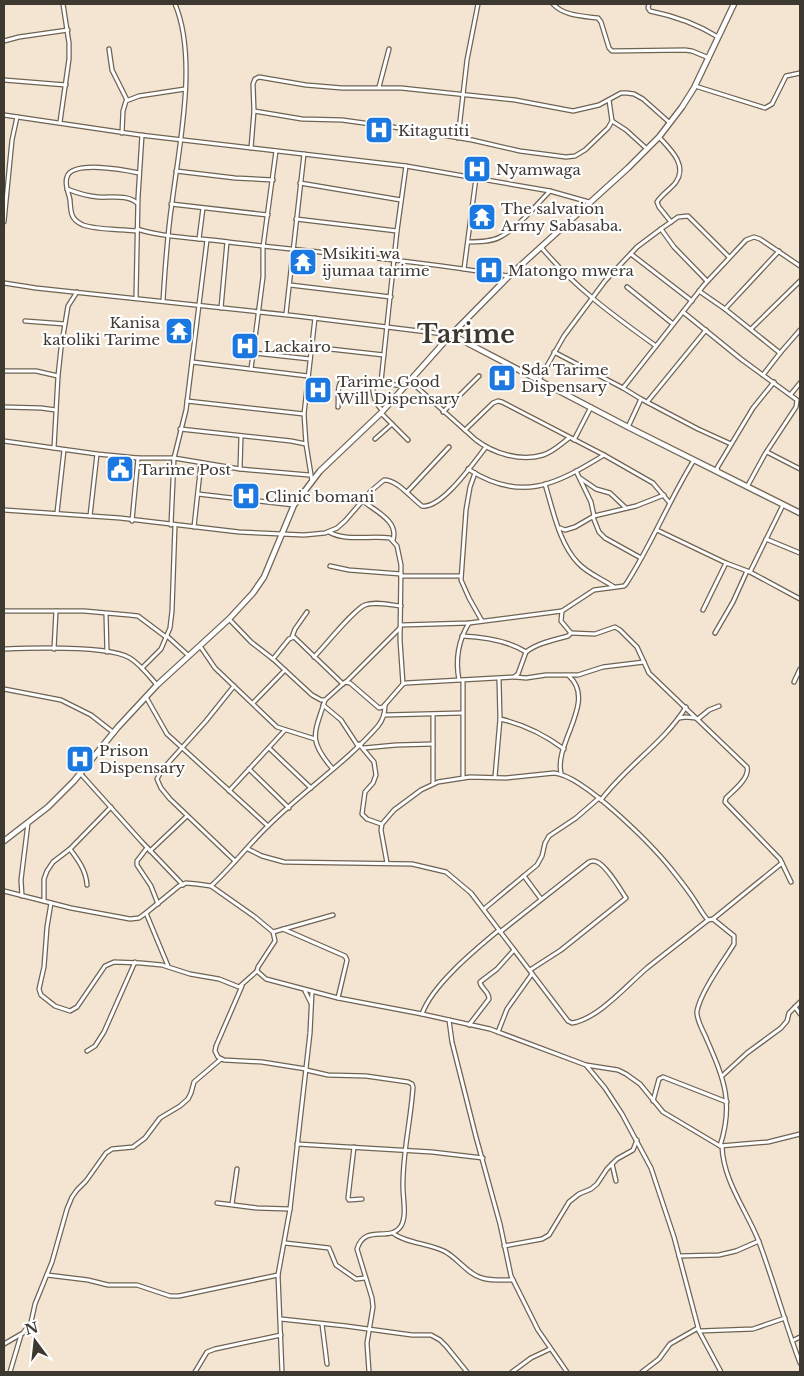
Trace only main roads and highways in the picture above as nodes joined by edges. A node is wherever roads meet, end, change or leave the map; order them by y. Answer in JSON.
{"nodes":[{"id":1,"x":734,"y":4,"type":"edge"},
{"id":2,"x":452,"y":335,"type":"junction"},
{"id":3,"x":800,"y":513,"type":"edge"},
{"id":4,"x":4,"y":841,"type":"edge"}],
"edges":[{"from":1,"to":2,"type":"main road"},
{"from":2,"to":3,"type":"main road"},
{"from":2,"to":4,"type":"main road"}]}
